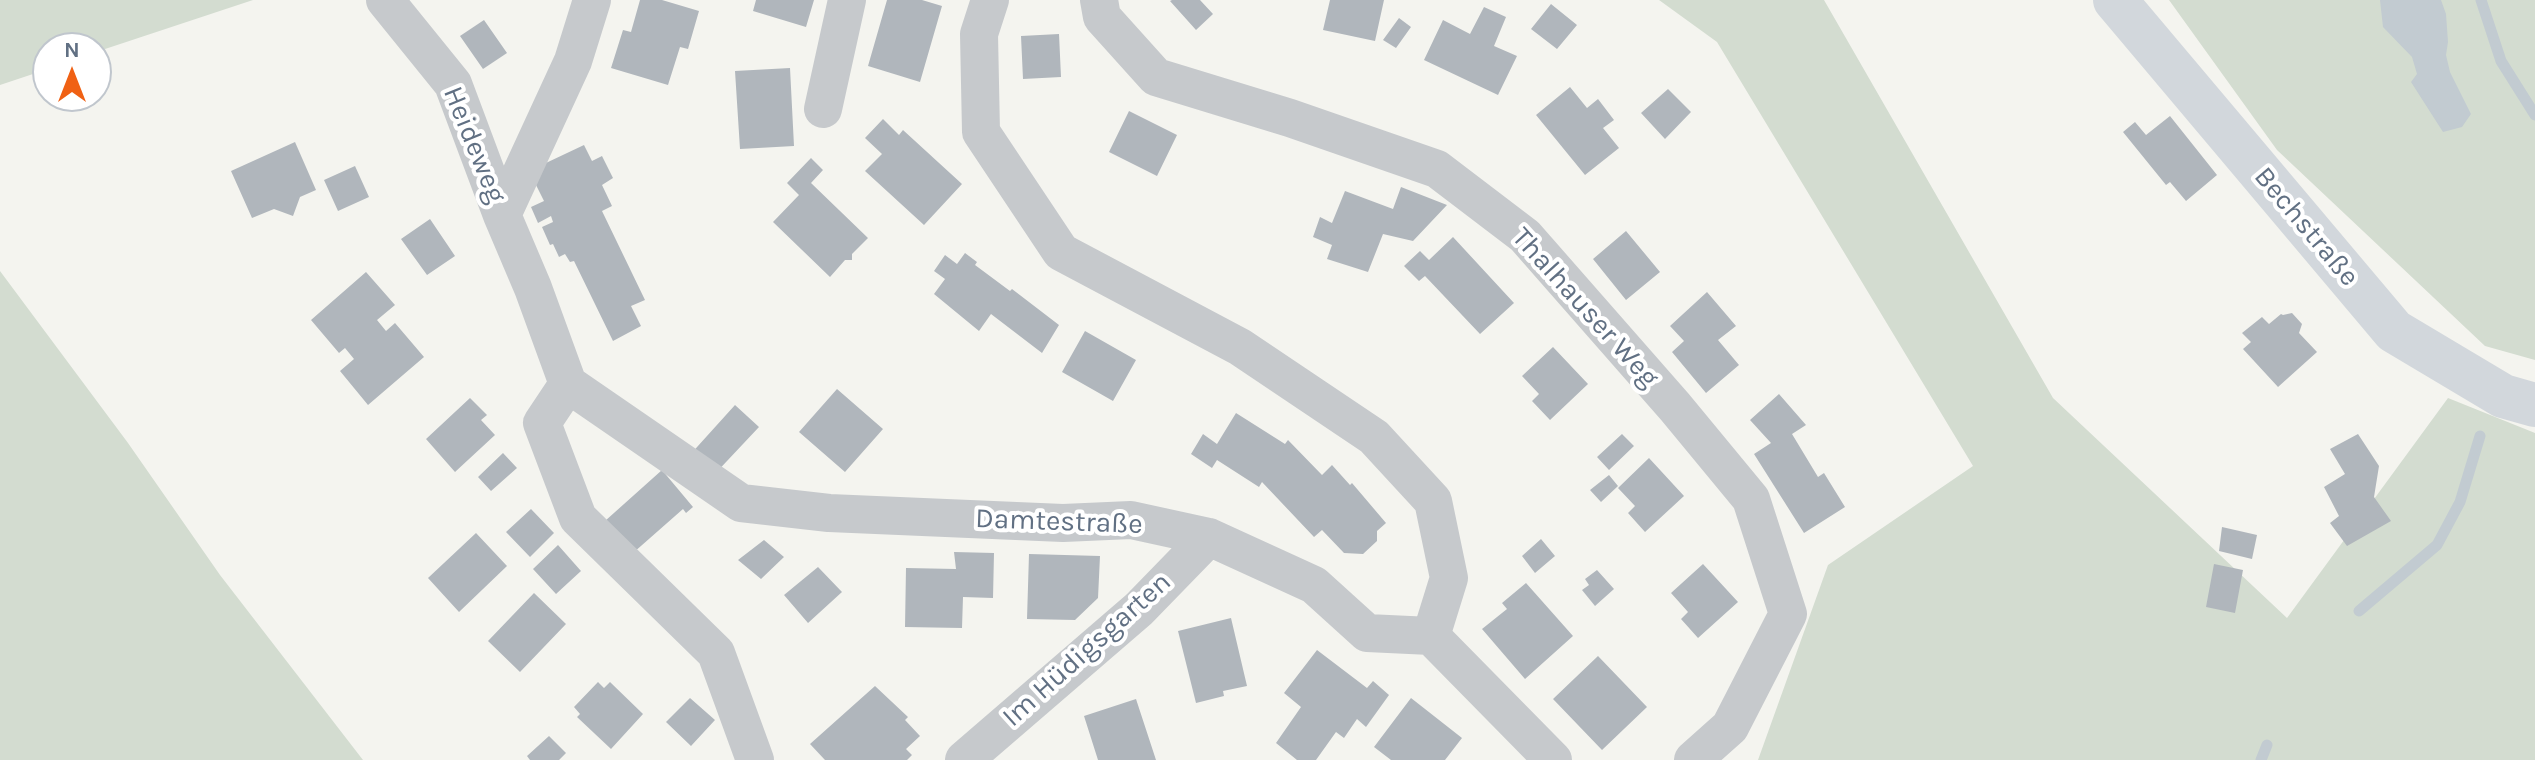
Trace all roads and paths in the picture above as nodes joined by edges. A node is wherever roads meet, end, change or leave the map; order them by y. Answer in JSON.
{"nodes":[{"id":1,"x":385,"y":0,"type":"edge"},
{"id":2,"x":592,"y":0,"type":"edge"},
{"id":3,"x":847,"y":0,"type":"edge"},
{"id":4,"x":990,"y":0,"type":"edge"},
{"id":5,"x":1099,"y":0,"type":"edge"},
{"id":6,"x":2115,"y":0,"type":"edge"},
{"id":7,"x":823,"y":109,"type":"dead end"},
{"id":8,"x":502,"y":215,"type":"junction"},
{"id":9,"x":568,"y":384,"type":"junction"},
{"id":10,"x":2535,"y":405,"type":"edge"},
{"id":11,"x":1209,"y":537,"type":"junction"},
{"id":12,"x":1431,"y":636,"type":"junction"},
{"id":13,"x":755,"y":760,"type":"edge"},
{"id":14,"x":964,"y":760,"type":"edge"},
{"id":15,"x":1553,"y":760,"type":"edge"},
{"id":16,"x":1693,"y":760,"type":"edge"}],
"edges":[{"from":1,"to":8,"type":"street","name":"Heideweg"},
{"from":2,"to":8,"type":"street","name":"Heideweg"},
{"from":3,"to":7,"type":"street"},
{"from":4,"to":12,"type":"street"},
{"from":5,"to":16,"type":"street","name":"Thalhauser Weg"},
{"from":6,"to":10,"type":"main road","name":"Bechstraße"},
{"from":8,"to":9,"type":"street","name":"Heideweg"},
{"from":9,"to":11,"type":"street","name":"Damtestraße"},
{"from":9,"to":13,"type":"street"},
{"from":11,"to":12,"type":"street","name":"Damtestraße"},
{"from":11,"to":14,"type":"street","name":"Im Hüdigsgarten"},
{"from":12,"to":15,"type":"street"}]}
